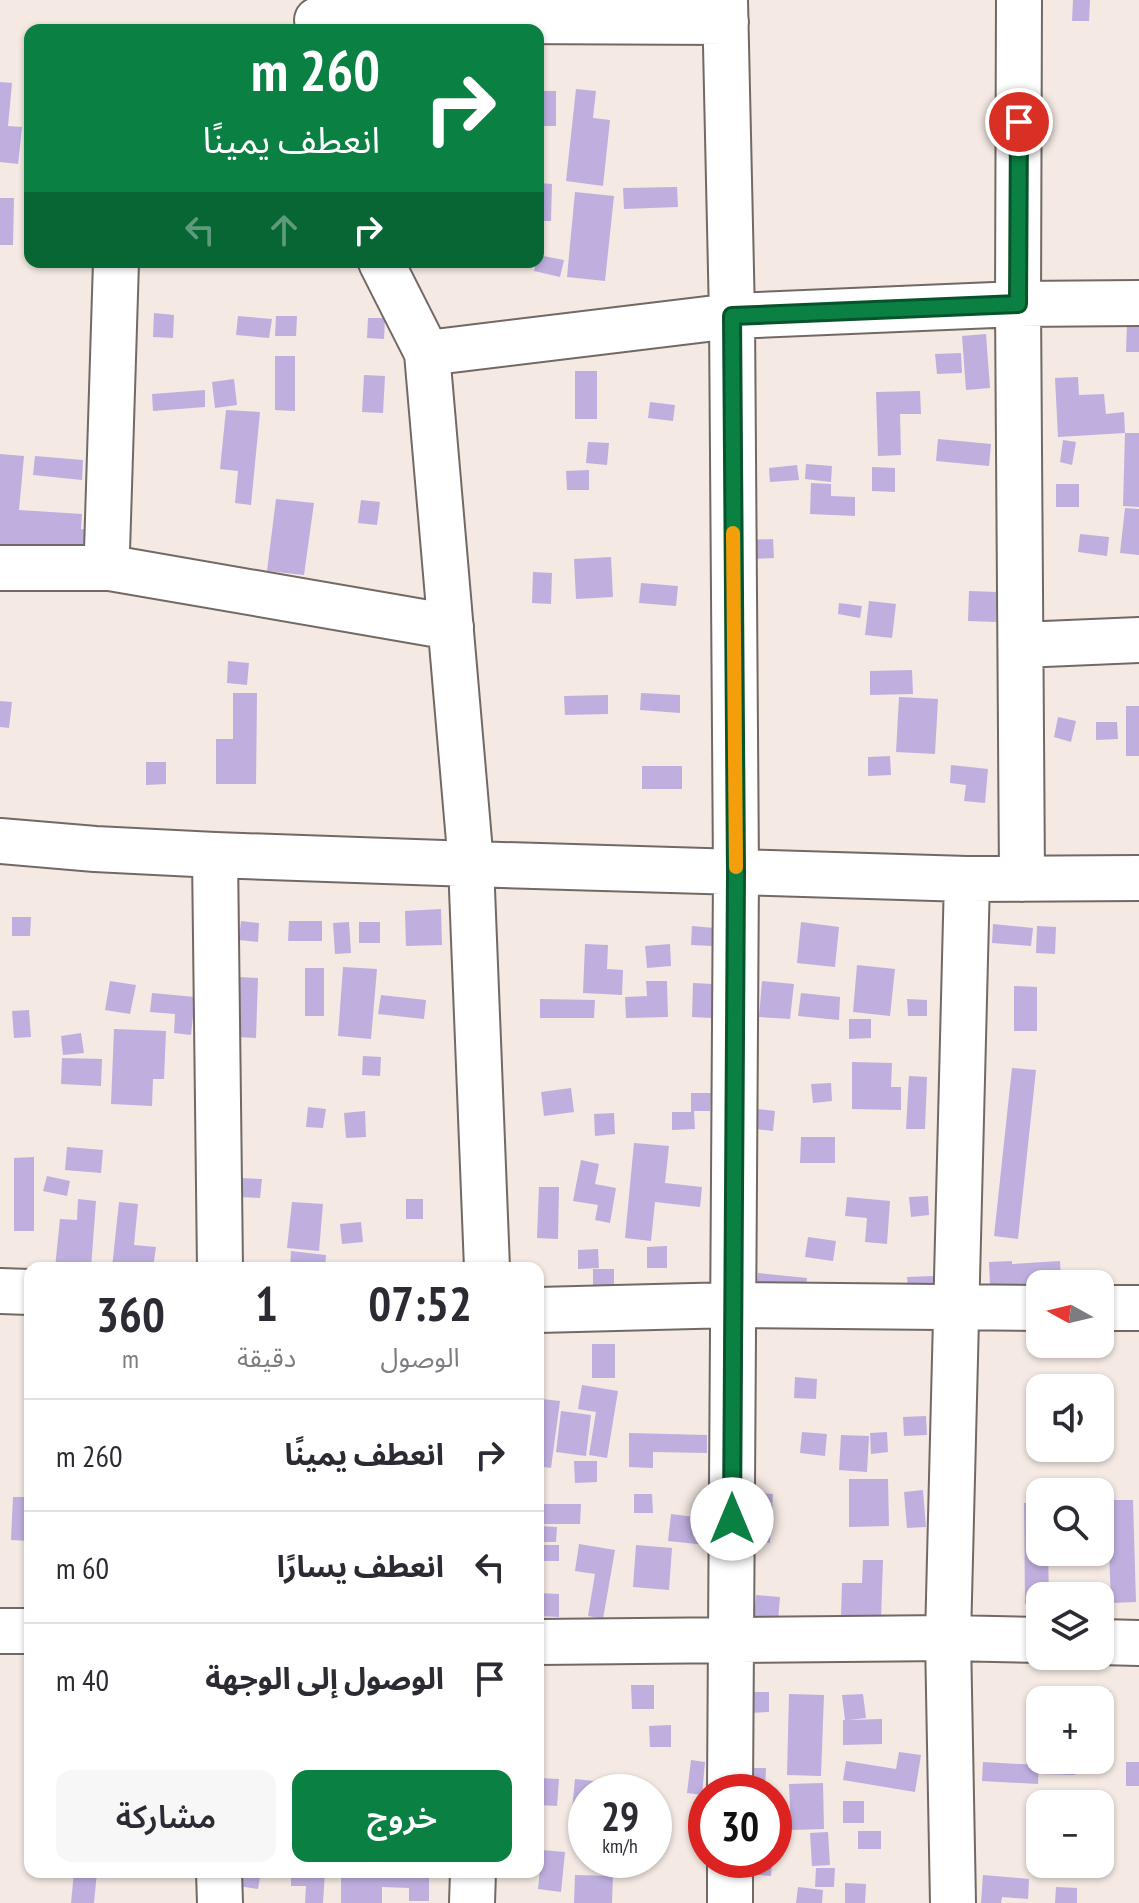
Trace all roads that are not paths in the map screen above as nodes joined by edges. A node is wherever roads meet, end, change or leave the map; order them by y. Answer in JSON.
{"nodes":[{"id":1,"x":1019,"y":0,"type":"edge"},
{"id":2,"x":725,"y":11,"type":"edge"},
{"id":3,"x":316,"y":17,"type":"edge"},
{"id":4,"x":116,"y":268,"type":"edge"},
{"id":5,"x":384,"y":268,"type":"edge"},
{"id":6,"x":1139,"y":303,"type":"edge"},
{"id":7,"x":1018,"y":304,"type":"junction"},
{"id":8,"x":732,"y":316,"type":"junction"},
{"id":9,"x":427,"y":353,"type":"junction"},
{"id":10,"x":0,"y":568,"type":"edge"},
{"id":11,"x":110,"y":568,"type":"junction"},
{"id":12,"x":451,"y":627,"type":"junction"},
{"id":13,"x":1139,"y":640,"type":"edge"},
{"id":14,"x":1021,"y":645,"type":"junction"},
{"id":15,"x":0,"y":841,"type":"edge"},
{"id":16,"x":215,"y":855,"type":"junction"},
{"id":17,"x":471,"y":864,"type":"junction"},
{"id":18,"x":736,"y":872,"type":"junction"},
{"id":19,"x":1139,"y":878,"type":"edge"},
{"id":20,"x":967,"y":879,"type":"junction"},
{"id":21,"x":1022,"y":879,"type":"junction"},
{"id":22,"x":220,"y":1262,"type":"edge"},
{"id":23,"x":487,"y":1262,"type":"edge"},
{"id":24,"x":0,"y":1291,"type":"edge"},
{"id":25,"x":24,"y":1292,"type":"edge"},
{"id":26,"x":733,"y":1305,"type":"junction"},
{"id":27,"x":956,"y":1308,"type":"junction"},
{"id":28,"x":1026,"y":1308,"type":"edge"},
{"id":29,"x":1114,"y":1308,"type":"edge"},
{"id":30,"x":1139,"y":1308,"type":"edge"},
{"id":31,"x":544,"y":1310,"type":"edge"},
{"id":32,"x":0,"y":1631,"type":"edge"},
{"id":33,"x":24,"y":1631,"type":"edge"},
{"id":34,"x":948,"y":1638,"type":"junction"},
{"id":35,"x":1026,"y":1640,"type":"edge"},
{"id":36,"x":544,"y":1642,"type":"edge"},
{"id":37,"x":731,"y":1642,"type":"junction"},
{"id":38,"x":1114,"y":1642,"type":"edge"},
{"id":39,"x":1139,"y":1643,"type":"edge"},
{"id":40,"x":730,"y":1774,"type":"edge"},
{"id":41,"x":219,"y":1878,"type":"edge"},
{"id":42,"x":473,"y":1878,"type":"edge"},
{"id":43,"x":730,"y":1878,"type":"edge"},
{"id":44,"x":220,"y":1903,"type":"edge"},
{"id":45,"x":472,"y":1903,"type":"edge"},
{"id":46,"x":730,"y":1903,"type":"edge"},
{"id":47,"x":953,"y":1903,"type":"edge"}],
"edges":[{"from":1,"to":7,"type":"street"},
{"from":2,"to":3,"type":"street"},
{"from":2,"to":8,"type":"street"},
{"from":4,"to":11,"type":"street"},
{"from":5,"to":9,"type":"street"},
{"from":6,"to":7,"type":"street"},
{"from":7,"to":8,"type":"street"},
{"from":7,"to":14,"type":"street"},
{"from":8,"to":9,"type":"street"},
{"from":8,"to":18,"type":"street"},
{"from":9,"to":12,"type":"street"},
{"from":10,"to":11,"type":"street"},
{"from":11,"to":12,"type":"street"},
{"from":12,"to":17,"type":"street"},
{"from":13,"to":14,"type":"street"},
{"from":14,"to":21,"type":"street"},
{"from":15,"to":16,"type":"street"},
{"from":16,"to":17,"type":"street"},
{"from":16,"to":22,"type":"street"},
{"from":17,"to":18,"type":"street"},
{"from":17,"to":23,"type":"street"},
{"from":18,"to":20,"type":"street"},
{"from":18,"to":26,"type":"street"},
{"from":19,"to":21,"type":"street"},
{"from":20,"to":21,"type":"street"},
{"from":20,"to":27,"type":"street"},
{"from":24,"to":25,"type":"street"},
{"from":26,"to":27,"type":"street"},
{"from":26,"to":31,"type":"street"},
{"from":26,"to":37,"type":"street"},
{"from":27,"to":28,"type":"street"},
{"from":27,"to":34,"type":"street"},
{"from":29,"to":30,"type":"street"},
{"from":32,"to":33,"type":"street"},
{"from":34,"to":35,"type":"street"},
{"from":34,"to":37,"type":"street"},
{"from":34,"to":47,"type":"street"},
{"from":36,"to":37,"type":"street"},
{"from":37,"to":40,"type":"street"},
{"from":38,"to":39,"type":"street"},
{"from":41,"to":44,"type":"street"},
{"from":42,"to":45,"type":"street"},
{"from":43,"to":46,"type":"street"}]}
